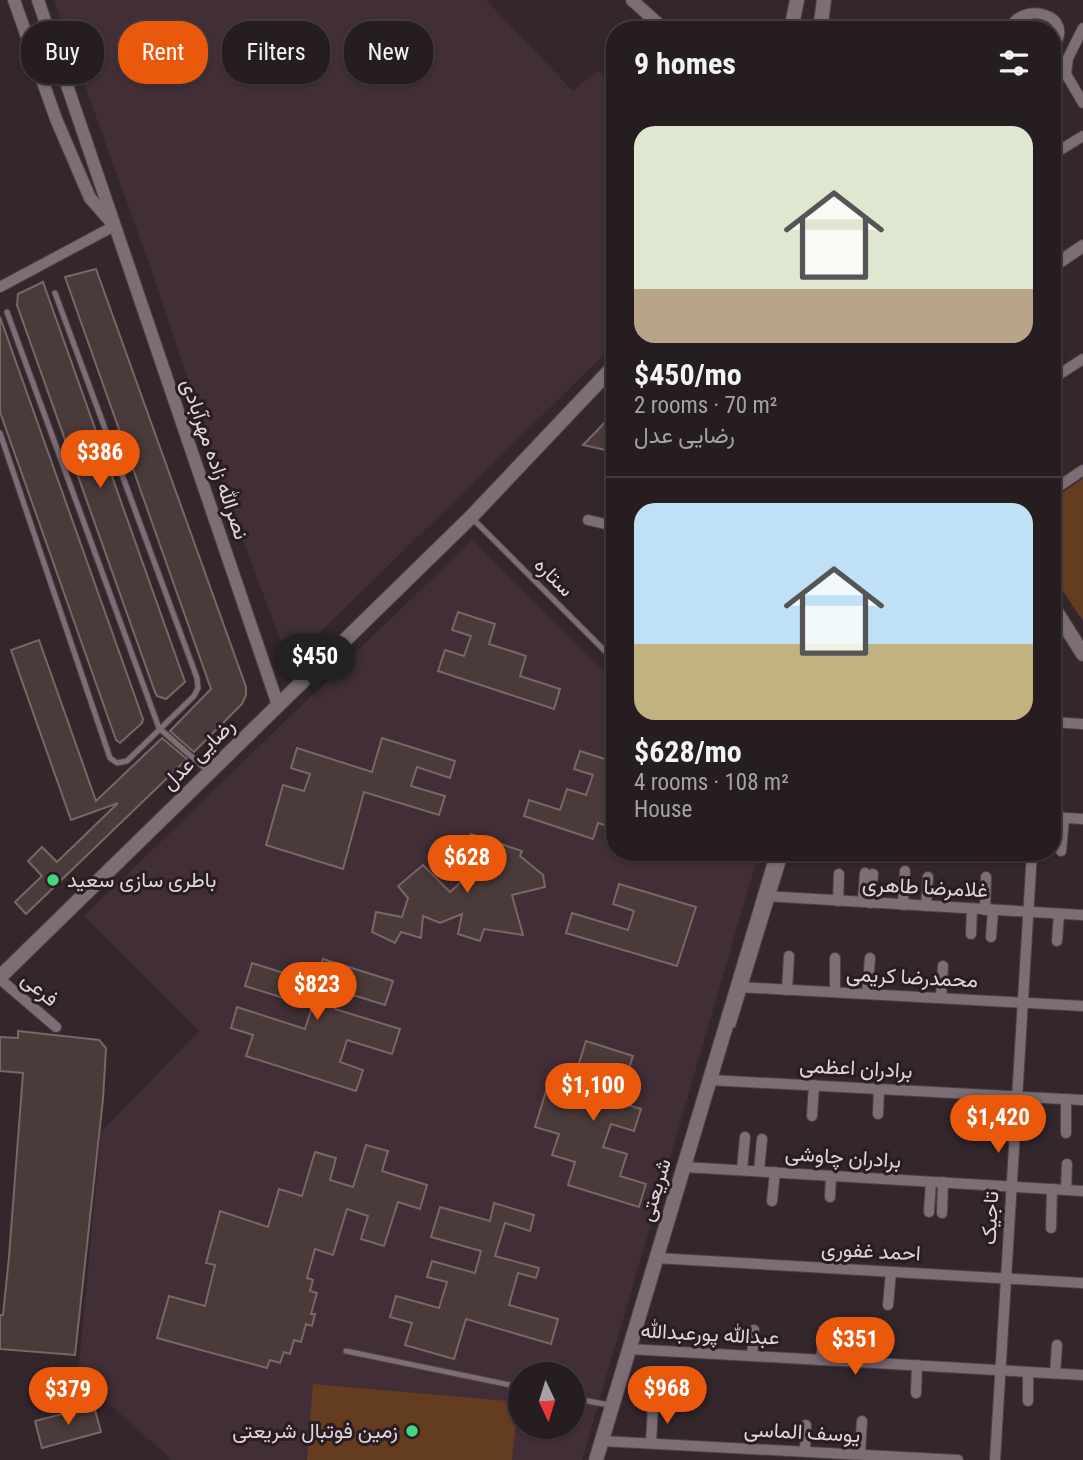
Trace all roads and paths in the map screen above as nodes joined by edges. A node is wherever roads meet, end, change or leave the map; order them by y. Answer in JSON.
{"nodes":[{"id":1,"x":13,"y":0,"type":"edge"},
{"id":2,"x":38,"y":0,"type":"edge"},
{"id":3,"x":632,"y":0,"type":"edge"},
{"id":4,"x":797,"y":0,"type":"edge"},
{"id":5,"x":824,"y":0,"type":"edge"},
{"id":6,"x":1027,"y":4,"type":"edge"},
{"id":7,"x":655,"y":21,"type":"edge"},
{"id":8,"x":793,"y":21,"type":"edge"},
{"id":9,"x":821,"y":21,"type":"edge"},
{"id":10,"x":1013,"y":21,"type":"edge"},
{"id":11,"x":1057,"y":21,"type":"edge"},
{"id":12,"x":1083,"y":27,"type":"edge"},
{"id":13,"x":1061,"y":33,"type":"edge"},
{"id":14,"x":1061,"y":68,"type":"edge"},
{"id":15,"x":1066,"y":74,"type":"junction"},
{"id":16,"x":1083,"y":103,"type":"edge"},
{"id":17,"x":1083,"y":135,"type":"edge"},
{"id":18,"x":1061,"y":149,"type":"edge"},
{"id":19,"x":114,"y":226,"type":"junction"},
{"id":20,"x":1083,"y":246,"type":"edge"},
{"id":21,"x":1061,"y":261,"type":"edge"},
{"id":22,"x":0,"y":287,"type":"edge"},
{"id":23,"x":55,"y":293,"type":"dead end"},
{"id":24,"x":7,"y":312,"type":"dead end"},
{"id":25,"x":1083,"y":359,"type":"edge"},
{"id":26,"x":1061,"y":373,"type":"edge"},
{"id":27,"x":606,"y":382,"type":"edge"},
{"id":28,"x":0,"y":433,"type":"edge"},
{"id":29,"x":1083,"y":470,"type":"edge"},
{"id":30,"x":1061,"y":485,"type":"edge"},
{"id":31,"x":471,"y":517,"type":"junction"},
{"id":32,"x":588,"y":520,"type":"dead end"},
{"id":33,"x":606,"y":524,"type":"edge"},
{"id":34,"x":1061,"y":619,"type":"edge"},
{"id":35,"x":606,"y":652,"type":"edge"},
{"id":36,"x":1083,"y":654,"type":"edge"},
{"id":37,"x":278,"y":705,"type":"junction"},
{"id":38,"x":1061,"y":723,"type":"edge"},
{"id":39,"x":1083,"y":724,"type":"edge"},
{"id":40,"x":159,"y":728,"type":"junction"},
{"id":41,"x":209,"y":773,"type":"junction"},
{"id":42,"x":1061,"y":818,"type":"edge"},
{"id":43,"x":1083,"y":819,"type":"edge"},
{"id":44,"x":776,"y":861,"type":"edge"},
{"id":45,"x":783,"y":861,"type":"edge"},
{"id":46,"x":1031,"y":861,"type":"edge"},
{"id":47,"x":905,"y":871,"type":"dead end"},
{"id":48,"x":839,"y":874,"type":"dead end"},
{"id":49,"x":869,"y":874,"type":"dead end"},
{"id":50,"x":928,"y":877,"type":"dead end"},
{"id":51,"x":986,"y":877,"type":"dead end"},
{"id":52,"x":769,"y":897,"type":"junction"},
{"id":53,"x":838,"y":901,"type":"junction"},
{"id":54,"x":867,"y":902,"type":"junction"},
{"id":55,"x":903,"y":905,"type":"junction"},
{"id":56,"x":926,"y":906,"type":"junction"},
{"id":57,"x":972,"y":909,"type":"junction"},
{"id":58,"x":989,"y":910,"type":"junction"},
{"id":59,"x":1028,"y":912,"type":"junction"},
{"id":60,"x":1059,"y":914,"type":"junction"},
{"id":61,"x":1083,"y":915,"type":"edge"},
{"id":62,"x":971,"y":934,"type":"dead end"},
{"id":63,"x":991,"y":937,"type":"dead end"},
{"id":64,"x":1058,"y":941,"type":"dead end"},
{"id":65,"x":789,"y":956,"type":"dead end"},
{"id":66,"x":835,"y":958,"type":"dead end"},
{"id":67,"x":870,"y":958,"type":"dead end"},
{"id":68,"x":943,"y":966,"type":"dead end"},
{"id":69,"x":0,"y":978,"type":"edge"},
{"id":70,"x":742,"y":987,"type":"junction"},
{"id":71,"x":787,"y":990,"type":"junction"},
{"id":72,"x":835,"y":992,"type":"junction"},
{"id":73,"x":867,"y":994,"type":"junction"},
{"id":74,"x":941,"y":998,"type":"junction"},
{"id":75,"x":1023,"y":1003,"type":"junction"},
{"id":76,"x":1083,"y":1006,"type":"edge"},
{"id":77,"x":56,"y":1027,"type":"dead end"},
{"id":78,"x":714,"y":1080,"type":"junction"},
{"id":79,"x":814,"y":1085,"type":"junction"},
{"id":80,"x":879,"y":1089,"type":"junction"},
{"id":81,"x":1017,"y":1096,"type":"junction"},
{"id":82,"x":1066,"y":1099,"type":"junction"},
{"id":83,"x":1083,"y":1100,"type":"edge"},
{"id":84,"x":877,"y":1114,"type":"dead end"},
{"id":85,"x":812,"y":1116,"type":"dead end"},
{"id":86,"x":1066,"y":1133,"type":"dead end"},
{"id":87,"x":744,"y":1137,"type":"dead end"},
{"id":88,"x":762,"y":1139,"type":"dead end"},
{"id":89,"x":1067,"y":1164,"type":"dead end"},
{"id":90,"x":687,"y":1167,"type":"junction"},
{"id":91,"x":742,"y":1170,"type":"junction"},
{"id":92,"x":759,"y":1171,"type":"junction"},
{"id":93,"x":775,"y":1172,"type":"junction"},
{"id":94,"x":831,"y":1176,"type":"junction"},
{"id":95,"x":931,"y":1182,"type":"junction"},
{"id":96,"x":943,"y":1182,"type":"junction"},
{"id":97,"x":1012,"y":1187,"type":"junction"},
{"id":98,"x":1052,"y":1189,"type":"junction"},
{"id":99,"x":1066,"y":1190,"type":"junction"},
{"id":100,"x":1083,"y":1191,"type":"edge"},
{"id":101,"x":830,"y":1197,"type":"dead end"},
{"id":102,"x":772,"y":1201,"type":"dead end"},
{"id":103,"x":929,"y":1212,"type":"dead end"},
{"id":104,"x":942,"y":1213,"type":"dead end"},
{"id":105,"x":1051,"y":1228,"type":"dead end"},
{"id":106,"x":660,"y":1259,"type":"junction"},
{"id":107,"x":891,"y":1272,"type":"junction"},
{"id":108,"x":1006,"y":1279,"type":"junction"},
{"id":109,"x":1083,"y":1283,"type":"edge"},
{"id":110,"x":888,"y":1305,"type":"dead end"},
{"id":111,"x":754,"y":1330,"type":"dead end"},
{"id":112,"x":824,"y":1330,"type":"dead end"},
{"id":113,"x":855,"y":1334,"type":"dead end"},
{"id":114,"x":1057,"y":1345,"type":"dead end"},
{"id":115,"x":632,"y":1349,"type":"junction"},
{"id":116,"x":346,"y":1352,"type":"dead end"},
{"id":117,"x":752,"y":1356,"type":"junction"},
{"id":118,"x":821,"y":1360,"type":"junction"},
{"id":119,"x":853,"y":1362,"type":"junction"},
{"id":120,"x":917,"y":1365,"type":"junction"},
{"id":121,"x":1000,"y":1370,"type":"junction"},
{"id":122,"x":1028,"y":1371,"type":"junction"},
{"id":123,"x":1055,"y":1373,"type":"junction"},
{"id":124,"x":1083,"y":1375,"type":"edge"},
{"id":125,"x":508,"y":1385,"type":"edge"},
{"id":126,"x":916,"y":1393,"type":"dead end"},
{"id":127,"x":585,"y":1401,"type":"edge"},
{"id":128,"x":1028,"y":1401,"type":"dead end"},
{"id":129,"x":612,"y":1406,"type":"junction"},
{"id":130,"x":653,"y":1407,"type":"dead end"},
{"id":131,"x":862,"y":1421,"type":"dead end"},
{"id":132,"x":806,"y":1425,"type":"dead end"},
{"id":133,"x":604,"y":1441,"type":"junction"},
{"id":134,"x":651,"y":1443,"type":"junction"},
{"id":135,"x":723,"y":1447,"type":"junction"},
{"id":136,"x":805,"y":1451,"type":"junction"},
{"id":137,"x":860,"y":1454,"type":"junction"},
{"id":138,"x":881,"y":1458,"type":"edge"},
{"id":139,"x":932,"y":1459,"type":"edge"},
{"id":140,"x":596,"y":1460,"type":"edge"},
{"id":141,"x":601,"y":1460,"type":"edge"},
{"id":142,"x":723,"y":1460,"type":"edge"},
{"id":143,"x":958,"y":1460,"type":"edge"},
{"id":144,"x":995,"y":1460,"type":"edge"}],
"edges":[{"from":1,"to":19,"type":"street","name":"نصرالله زاده مهرآبادی"},
{"from":2,"to":19,"type":"street","name":"نصرالله زاده مهرآبادی"},
{"from":3,"to":7,"type":"street"},
{"from":4,"to":8,"type":"main road"},
{"from":5,"to":9,"type":"main road"},
{"from":6,"to":10,"type":"street"},
{"from":6,"to":11,"type":"street"},
{"from":12,"to":13,"type":"street"},
{"from":12,"to":15,"type":"street"},
{"from":14,"to":15,"type":"street"},
{"from":15,"to":16,"type":"street"},
{"from":17,"to":18,"type":"street"},
{"from":19,"to":22,"type":"street"},
{"from":19,"to":37,"type":"street","name":"نصرالله زاده مهرآبادی"},
{"from":20,"to":21,"type":"street"},
{"from":23,"to":40,"type":"lane"},
{"from":24,"to":40,"type":"lane"},
{"from":25,"to":26,"type":"street"},
{"from":27,"to":31,"type":"main road","name":"رضایی عدل"},
{"from":28,"to":40,"type":"lane"},
{"from":29,"to":30,"type":"street"},
{"from":31,"to":35,"type":"lane","name":"ستاره"},
{"from":31,"to":37,"type":"main road","name":"رضایی عدل"},
{"from":32,"to":33,"type":"street"},
{"from":34,"to":36,"type":"main road"},
{"from":37,"to":41,"type":"main road","name":"رضایی عدل"},
{"from":38,"to":39,"type":"street"},
{"from":40,"to":41,"type":"lane"},
{"from":41,"to":69,"type":"main road","name":"رضایی عدل"},
{"from":42,"to":43,"type":"street"},
{"from":44,"to":52,"type":"main road","name":"شریعتی"},
{"from":45,"to":52,"type":"lane"},
{"from":46,"to":59,"type":"street","name":"تاجیک"},
{"from":47,"to":55,"type":"street"},
{"from":48,"to":53,"type":"street"},
{"from":49,"to":54,"type":"street"},
{"from":50,"to":56,"type":"street"},
{"from":51,"to":58,"type":"street"},
{"from":52,"to":53,"type":"street","name":"غلامرضا طاهری"},
{"from":52,"to":70,"type":"main road","name":"شریعتی"},
{"from":53,"to":54,"type":"street","name":"غلامرضا طاهری"},
{"from":54,"to":55,"type":"street","name":"غلامرضا طاهری"},
{"from":55,"to":56,"type":"street","name":"غلامرضا طاهری"},
{"from":56,"to":57,"type":"street","name":"غلامرضا طاهری"},
{"from":57,"to":58,"type":"street","name":"غلامرضا طاهری"},
{"from":57,"to":62,"type":"street"},
{"from":58,"to":59,"type":"street","name":"غلامرضا طاهری"},
{"from":58,"to":63,"type":"street"},
{"from":59,"to":60,"type":"street","name":"غلامرضا طاهری"},
{"from":59,"to":75,"type":"street","name":"تاجیک"},
{"from":60,"to":61,"type":"street","name":"غلامرضا طاهری"},
{"from":60,"to":64,"type":"street"},
{"from":65,"to":71,"type":"street"},
{"from":66,"to":72,"type":"street"},
{"from":67,"to":73,"type":"street"},
{"from":68,"to":74,"type":"street"},
{"from":69,"to":77,"type":"street","name":"فرعی"},
{"from":70,"to":71,"type":"street","name":"محمدرضا کریمی"},
{"from":70,"to":78,"type":"main road","name":"شریعتی"},
{"from":71,"to":72,"type":"street","name":"محمدرضا کریمی"},
{"from":72,"to":73,"type":"street","name":"محمدرضا کریمی"},
{"from":73,"to":74,"type":"street","name":"محمدرضا کریمی"},
{"from":74,"to":75,"type":"street","name":"محمدرضا کریمی"},
{"from":75,"to":76,"type":"street","name":"محمدرضا کریمی"},
{"from":75,"to":81,"type":"street","name":"تاجیک"},
{"from":78,"to":79,"type":"street","name":"برادران اعظمی"},
{"from":78,"to":90,"type":"main road","name":"شریعتی"},
{"from":79,"to":80,"type":"street","name":"برادران اعظمی"},
{"from":79,"to":85,"type":"street"},
{"from":80,"to":81,"type":"street","name":"برادران اعظمی"},
{"from":80,"to":84,"type":"street"},
{"from":81,"to":82,"type":"street","name":"برادران اعظمی"},
{"from":81,"to":97,"type":"street","name":"تاجیک"},
{"from":82,"to":83,"type":"street","name":"برادران اعظمی"},
{"from":82,"to":86,"type":"street"},
{"from":87,"to":91,"type":"street"},
{"from":88,"to":92,"type":"street"},
{"from":89,"to":99,"type":"street"},
{"from":90,"to":91,"type":"street","name":"برادران چاوشی"},
{"from":90,"to":106,"type":"main road","name":"شریعتی"},
{"from":91,"to":92,"type":"street","name":"برادران چاوشی"},
{"from":92,"to":93,"type":"street","name":"برادران چاوشی"},
{"from":93,"to":94,"type":"street","name":"برادران چاوشی"},
{"from":93,"to":102,"type":"street"},
{"from":94,"to":95,"type":"street","name":"برادران چاوشی"},
{"from":94,"to":101,"type":"street"},
{"from":95,"to":96,"type":"street","name":"برادران چاوشی"},
{"from":95,"to":103,"type":"street"},
{"from":96,"to":97,"type":"street","name":"برادران چاوشی"},
{"from":96,"to":104,"type":"street"},
{"from":97,"to":98,"type":"street","name":"برادران چاوشی"},
{"from":97,"to":108,"type":"street","name":"تاجیک"},
{"from":98,"to":99,"type":"street","name":"برادران چاوشی"},
{"from":98,"to":105,"type":"street"},
{"from":99,"to":100,"type":"street","name":"برادران چاوشی"},
{"from":106,"to":107,"type":"street","name":"احمد غفوری"},
{"from":106,"to":115,"type":"main road","name":"شریعتی"},
{"from":107,"to":108,"type":"street","name":"احمد غفوری"},
{"from":107,"to":110,"type":"street"},
{"from":108,"to":109,"type":"street","name":"احمد غفوری"},
{"from":108,"to":121,"type":"street","name":"تاجیک"},
{"from":111,"to":117,"type":"street"},
{"from":112,"to":118,"type":"street"},
{"from":113,"to":119,"type":"street"},
{"from":114,"to":123,"type":"street"},
{"from":115,"to":117,"type":"street","name":"عبدالله پورعبدالله"},
{"from":115,"to":129,"type":"main road","name":"شریعتی"},
{"from":115,"to":133,"type":"lane"},
{"from":116,"to":125,"type":"lane"},
{"from":117,"to":118,"type":"street","name":"عبدالله پورعبدالله"},
{"from":118,"to":119,"type":"street","name":"عبدالله پورعبدالله"},
{"from":119,"to":120,"type":"street","name":"عبدالله پورعبدالله"},
{"from":120,"to":121,"type":"street","name":"عبدالله پورعبدالله"},
{"from":120,"to":126,"type":"street"},
{"from":121,"to":122,"type":"street","name":"عبدالله پورعبدالله"},
{"from":121,"to":144,"type":"street","name":"تاجیک"},
{"from":122,"to":123,"type":"street","name":"عبدالله پورعبدالله"},
{"from":122,"to":128,"type":"street"},
{"from":123,"to":124,"type":"street","name":"عبدالله پورعبدالله"},
{"from":127,"to":129,"type":"lane"},
{"from":129,"to":133,"type":"main road","name":"شریعتی"},
{"from":130,"to":134,"type":"street"},
{"from":131,"to":137,"type":"street"},
{"from":132,"to":136,"type":"street"},
{"from":133,"to":134,"type":"street","name":"یوسف الماسی"},
{"from":133,"to":140,"type":"main road","name":"شریعتی"},
{"from":133,"to":141,"type":"lane"},
{"from":134,"to":135,"type":"street","name":"یوسف الماسی"},
{"from":135,"to":136,"type":"street","name":"یوسف الماسی"},
{"from":135,"to":142,"type":"street"},
{"from":136,"to":137,"type":"street","name":"یوسف الماسی"},
{"from":137,"to":138,"type":"street","name":"یوسف الماسی"},
{"from":138,"to":139,"type":"street","name":"یوسف الماسی"},
{"from":139,"to":143,"type":"street","name":"یوسف الماسی"}]}
